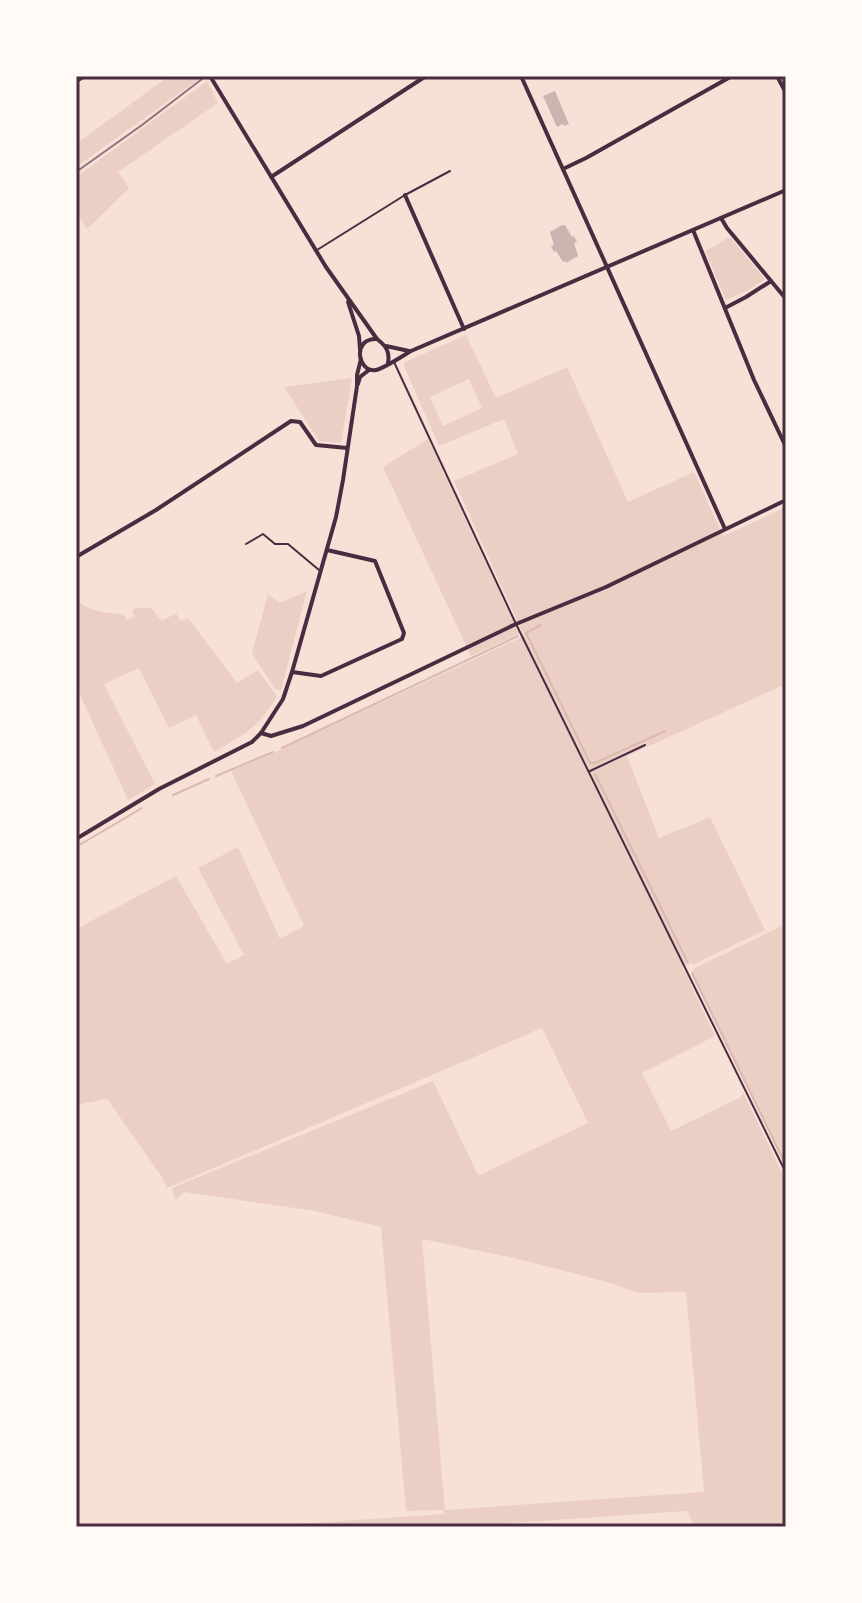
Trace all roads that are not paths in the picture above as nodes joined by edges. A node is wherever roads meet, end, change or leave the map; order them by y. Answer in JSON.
{"nodes":[{"id":1,"x":85,"y":76,"type":"edge"},
{"id":2,"x":210,"y":76,"type":"edge"},
{"id":3,"x":426,"y":76,"type":"edge"},
{"id":4,"x":521,"y":76,"type":"edge"},
{"id":5,"x":732,"y":76,"type":"edge"},
{"id":6,"x":777,"y":76,"type":"edge"},
{"id":7,"x":76,"y":81,"type":"edge"},
{"id":8,"x":786,"y":93,"type":"edge"},
{"id":9,"x":563,"y":169,"type":"junction"},
{"id":10,"x":450,"y":171,"type":"dead end"},
{"id":11,"x":271,"y":177,"type":"junction"},
{"id":12,"x":786,"y":190,"type":"edge"},
{"id":13,"x":405,"y":195,"type":"junction"},
{"id":14,"x":721,"y":218,"type":"junction"},
{"id":15,"x":693,"y":230,"type":"junction"},
{"id":16,"x":316,"y":251,"type":"junction"},
{"id":17,"x":607,"y":268,"type":"junction"},
{"id":18,"x":771,"y":281,"type":"junction"},
{"id":19,"x":346,"y":296,"type":"junction"},
{"id":20,"x":786,"y":299,"type":"edge"},
{"id":21,"x":725,"y":308,"type":"junction"},
{"id":22,"x":464,"y":329,"type":"junction"},
{"id":23,"x":377,"y":339,"type":"junction"},
{"id":24,"x":386,"y":346,"type":"junction"},
{"id":25,"x":360,"y":349,"type":"junction"},
{"id":26,"x":411,"y":351,"type":"junction"},
{"id":27,"x":361,"y":359,"type":"junction"},
{"id":28,"x":394,"y":361,"type":"junction"},
{"id":29,"x":388,"y":363,"type":"junction"},
{"id":30,"x":369,"y":370,"type":"junction"},
{"id":31,"x":357,"y":386,"type":"junction"},
{"id":32,"x":786,"y":447,"type":"edge"},
{"id":33,"x":347,"y":448,"type":"junction"},
{"id":34,"x":786,"y":500,"type":"edge"},
{"id":35,"x":725,"y":529,"type":"junction"},
{"id":36,"x":246,"y":544,"type":"dead end"},
{"id":37,"x":327,"y":550,"type":"junction"},
{"id":38,"x":76,"y":557,"type":"edge"},
{"id":39,"x":320,"y":570,"type":"junction"},
{"id":40,"x":516,"y":624,"type":"junction"},
{"id":41,"x":292,"y":672,"type":"junction"},
{"id":42,"x":261,"y":733,"type":"junction"},
{"id":43,"x":645,"y":745,"type":"dead end"},
{"id":44,"x":589,"y":772,"type":"junction"},
{"id":45,"x":76,"y":839,"type":"edge"},
{"id":46,"x":786,"y":1173,"type":"edge"}],
"edges":[{"from":1,"to":7,"type":"street"},
{"from":2,"to":11,"type":"street"},
{"from":3,"to":11,"type":"street"},
{"from":4,"to":9,"type":"street"},
{"from":5,"to":9,"type":"street"},
{"from":6,"to":8,"type":"street"},
{"from":9,"to":17,"type":"street"},
{"from":10,"to":13,"type":"lane"},
{"from":11,"to":16,"type":"street"},
{"from":12,"to":14,"type":"street"},
{"from":13,"to":16,"type":"lane"},
{"from":13,"to":22,"type":"street"},
{"from":14,"to":15,"type":"street"},
{"from":14,"to":18,"type":"street"},
{"from":15,"to":17,"type":"street"},
{"from":15,"to":21,"type":"street"},
{"from":16,"to":19,"type":"street"},
{"from":17,"to":22,"type":"street"},
{"from":17,"to":35,"type":"street"},
{"from":18,"to":20,"type":"street"},
{"from":18,"to":21,"type":"street"},
{"from":19,"to":23,"type":"street"},
{"from":19,"to":25,"type":"street"},
{"from":21,"to":32,"type":"street"},
{"from":22,"to":26,"type":"street"},
{"from":23,"to":24,"type":"street"},
{"from":23,"to":25,"type":"street"},
{"from":24,"to":26,"type":"street"},
{"from":24,"to":29,"type":"street"},
{"from":25,"to":27,"type":"street"},
{"from":26,"to":28,"type":"street"},
{"from":27,"to":30,"type":"street"},
{"from":27,"to":31,"type":"street"},
{"from":28,"to":29,"type":"street"},
{"from":28,"to":40,"type":"lane"},
{"from":29,"to":30,"type":"street"},
{"from":30,"to":31,"type":"street"},
{"from":31,"to":33,"type":"street"},
{"from":33,"to":37,"type":"street"},
{"from":33,"to":38,"type":"street"},
{"from":34,"to":35,"type":"street"},
{"from":35,"to":40,"type":"street"},
{"from":36,"to":39,"type":"lane"},
{"from":37,"to":39,"type":"street"},
{"from":37,"to":41,"type":"street"},
{"from":39,"to":41,"type":"street"},
{"from":40,"to":42,"type":"street"},
{"from":40,"to":44,"type":"lane"},
{"from":41,"to":42,"type":"street"},
{"from":42,"to":45,"type":"street"},
{"from":43,"to":44,"type":"lane"},
{"from":44,"to":46,"type":"lane"}]}
